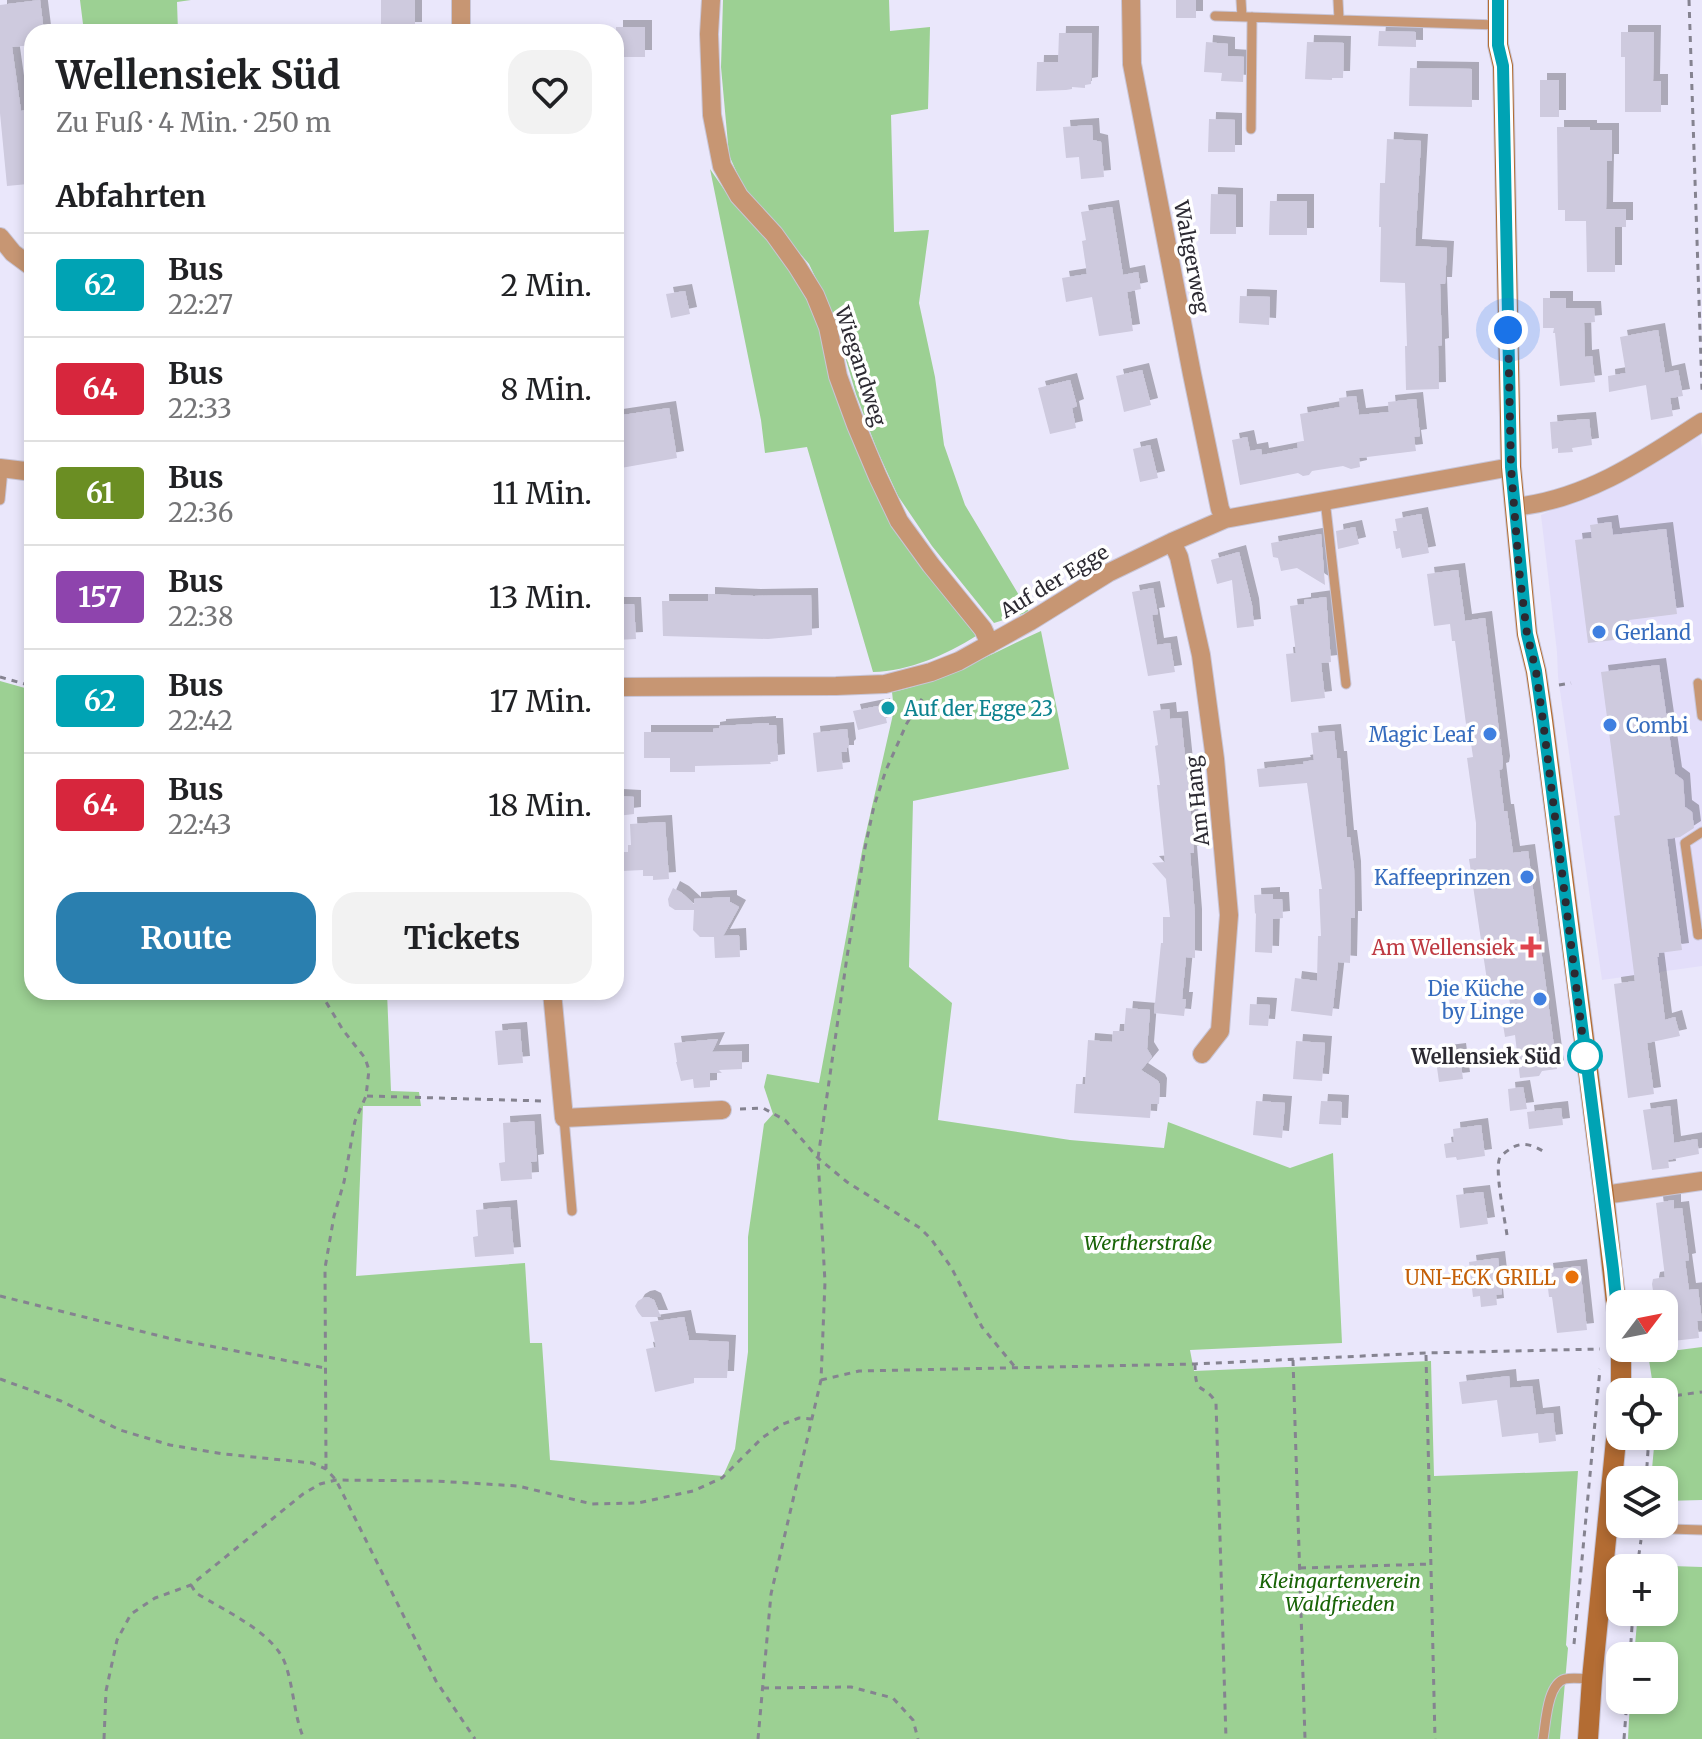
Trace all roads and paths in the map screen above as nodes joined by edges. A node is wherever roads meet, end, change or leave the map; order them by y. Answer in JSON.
{"nodes":[{"id":1,"x":461,"y":0,"type":"edge"},
{"id":2,"x":711,"y":0,"type":"edge"},
{"id":3,"x":1131,"y":0,"type":"edge"},
{"id":4,"x":1241,"y":0,"type":"edge"},
{"id":5,"x":1338,"y":0,"type":"edge"},
{"id":6,"x":1498,"y":0,"type":"edge"},
{"id":7,"x":1689,"y":0,"type":"edge"},
{"id":8,"x":1215,"y":16,"type":"dead end"},
{"id":9,"x":1247,"y":17,"type":"junction"},
{"id":10,"x":1339,"y":19,"type":"junction"},
{"id":11,"x":461,"y":24,"type":"edge"},
{"id":12,"x":1498,"y":25,"type":"junction"},
{"id":13,"x":1251,"y":129,"type":"dead end"},
{"id":14,"x":0,"y":237,"type":"edge"},
{"id":15,"x":24,"y":261,"type":"edge"},
{"id":16,"x":1702,"y":390,"type":"edge"},
{"id":17,"x":1702,"y":422,"type":"edge"},
{"id":18,"x":1511,"y":467,"type":"junction"},
{"id":19,"x":2,"y":469,"type":"edge"},
{"id":20,"x":24,"y":471,"type":"edge"},
{"id":21,"x":0,"y":500,"type":"edge"},
{"id":22,"x":1325,"y":500,"type":"junction"},
{"id":23,"x":1514,"y":507,"type":"junction"},
{"id":24,"x":1225,"y":519,"type":"junction"},
{"id":25,"x":1172,"y":542,"type":"junction"},
{"id":26,"x":990,"y":644,"type":"junction"},
{"id":27,"x":931,"y":672,"type":"junction"},
{"id":28,"x":0,"y":677,"type":"edge"},
{"id":29,"x":1571,"y":683,"type":"dead end"},
{"id":30,"x":1698,"y":683,"type":"dead end"},
{"id":31,"x":24,"y":684,"type":"edge"},
{"id":32,"x":1346,"y":684,"type":"dead end"},
{"id":33,"x":1556,"y":685,"type":"dead end"},
{"id":34,"x":624,"y":687,"type":"edge"},
{"id":35,"x":1702,"y":716,"type":"edge"},
{"id":36,"x":1702,"y":832,"type":"edge"},
{"id":37,"x":1702,"y":934,"type":"edge"},
{"id":38,"x":325,"y":1000,"type":"edge"},
{"id":39,"x":553,"y":1000,"type":"edge"},
{"id":40,"x":1202,"y":1054,"type":"dead end"},
{"id":41,"x":366,"y":1096,"type":"junction"},
{"id":42,"x":563,"y":1109,"type":"junction"},
{"id":43,"x":722,"y":1110,"type":"joint"},
{"id":44,"x":1546,"y":1153,"type":"dead end"},
{"id":45,"x":818,"y":1158,"type":"junction"},
{"id":46,"x":1702,"y":1181,"type":"edge"},
{"id":47,"x":1604,"y":1195,"type":"junction"},
{"id":48,"x":572,"y":1211,"type":"dead end"},
{"id":49,"x":1507,"y":1235,"type":"dead end"},
{"id":50,"x":1615,"y":1290,"type":"edge"},
{"id":51,"x":0,"y":1296,"type":"edge"},
{"id":52,"x":1606,"y":1348,"type":"edge"},
{"id":53,"x":1426,"y":1353,"type":"junction"},
{"id":54,"x":1293,"y":1360,"type":"junction"},
{"id":55,"x":1606,"y":1362,"type":"edge"},
{"id":56,"x":1195,"y":1364,"type":"junction"},
{"id":57,"x":1015,"y":1367,"type":"junction"},
{"id":58,"x":325,"y":1368,"type":"junction"},
{"id":59,"x":0,"y":1379,"type":"edge"},
{"id":60,"x":821,"y":1380,"type":"junction"},
{"id":61,"x":1702,"y":1392,"type":"edge"},
{"id":62,"x":1678,"y":1395,"type":"edge"},
{"id":63,"x":811,"y":1419,"type":"junction"},
{"id":64,"x":326,"y":1469,"type":"junction"},
{"id":65,"x":336,"y":1480,"type":"junction"},
{"id":66,"x":1606,"y":1527,"type":"edge"},
{"id":67,"x":1678,"y":1530,"type":"edge"},
{"id":68,"x":1702,"y":1530,"type":"edge"},
{"id":69,"x":1431,"y":1564,"type":"junction"},
{"id":70,"x":1300,"y":1568,"type":"junction"},
{"id":71,"x":191,"y":1585,"type":"junction"},
{"id":72,"x":1583,"y":1679,"type":"junction"},
{"id":73,"x":763,"y":1688,"type":"junction"},
{"id":74,"x":1626,"y":1714,"type":"edge"},
{"id":75,"x":104,"y":1739,"type":"edge"},
{"id":76,"x":304,"y":1739,"type":"edge"},
{"id":77,"x":475,"y":1739,"type":"edge"},
{"id":78,"x":758,"y":1739,"type":"edge"},
{"id":79,"x":918,"y":1739,"type":"edge"},
{"id":80,"x":1226,"y":1739,"type":"edge"},
{"id":81,"x":1305,"y":1739,"type":"edge"},
{"id":82,"x":1435,"y":1739,"type":"edge"},
{"id":83,"x":1543,"y":1739,"type":"edge"},
{"id":84,"x":1588,"y":1739,"type":"edge"},
{"id":85,"x":1624,"y":1739,"type":"edge"}],
"edges":[{"from":1,"to":11,"type":"street"},
{"from":2,"to":26,"type":"street","name":"Wiegandweg"},
{"from":3,"to":24,"type":"street","name":"Waltgerweg"},
{"from":4,"to":9,"type":"lane"},
{"from":5,"to":10,"type":"lane"},
{"from":6,"to":12,"type":"main road"},
{"from":7,"to":16,"type":"path"},
{"from":8,"to":9,"type":"lane"},
{"from":9,"to":10,"type":"lane"},
{"from":9,"to":13,"type":"lane"},
{"from":10,"to":12,"type":"lane"},
{"from":12,"to":18,"type":"main road"},
{"from":14,"to":15,"type":"street"},
{"from":17,"to":23,"type":"street"},
{"from":18,"to":22,"type":"street","name":"Auf der Egge"},
{"from":18,"to":23,"type":"main road"},
{"from":19,"to":20,"type":"street"},
{"from":19,"to":21,"type":"lane"},
{"from":22,"to":24,"type":"street","name":"Auf der Egge"},
{"from":22,"to":32,"type":"lane"},
{"from":23,"to":47,"type":"main road"},
{"from":24,"to":25,"type":"street","name":"Auf der Egge"},
{"from":25,"to":26,"type":"street","name":"Auf der Egge"},
{"from":25,"to":40,"type":"street","name":"Am Hang"},
{"from":26,"to":27,"type":"street","name":"Auf der Egge"},
{"from":27,"to":34,"type":"street","name":"Auf der Egge"},
{"from":27,"to":45,"type":"path"},
{"from":28,"to":31,"type":"path"},
{"from":29,"to":33,"type":"path"},
{"from":30,"to":35,"type":"lane"},
{"from":36,"to":37,"type":"lane"},
{"from":38,"to":41,"type":"path"},
{"from":39,"to":42,"type":"street"},
{"from":41,"to":42,"type":"path"},
{"from":41,"to":58,"type":"path"},
{"from":42,"to":43,"type":"street"},
{"from":42,"to":48,"type":"lane"},
{"from":43,"to":45,"type":"path"},
{"from":44,"to":49,"type":"path"},
{"from":45,"to":57,"type":"path"},
{"from":45,"to":60,"type":"path"},
{"from":46,"to":47,"type":"street"},
{"from":47,"to":50,"type":"main road"},
{"from":51,"to":58,"type":"path"},
{"from":52,"to":53,"type":"path"},
{"from":53,"to":54,"type":"path"},
{"from":53,"to":69,"type":"path"},
{"from":54,"to":56,"type":"path"},
{"from":54,"to":70,"type":"path"},
{"from":55,"to":72,"type":"path"},
{"from":56,"to":57,"type":"path"},
{"from":56,"to":80,"type":"path"},
{"from":57,"to":60,"type":"path"},
{"from":58,"to":64,"type":"path"},
{"from":59,"to":64,"type":"path"},
{"from":60,"to":63,"type":"path"},
{"from":61,"to":62,"type":"path"},
{"from":63,"to":65,"type":"path"},
{"from":63,"to":73,"type":"path"},
{"from":64,"to":65,"type":"path"},
{"from":65,"to":71,"type":"path"},
{"from":65,"to":77,"type":"path"},
{"from":66,"to":72,"type":"main road"},
{"from":67,"to":68,"type":"lane"},
{"from":69,"to":70,"type":"path"},
{"from":69,"to":82,"type":"path"},
{"from":70,"to":81,"type":"path"},
{"from":71,"to":75,"type":"path"},
{"from":71,"to":76,"type":"path"},
{"from":72,"to":83,"type":"lane"},
{"from":72,"to":84,"type":"main road"},
{"from":73,"to":78,"type":"path"},
{"from":73,"to":79,"type":"path"},
{"from":74,"to":85,"type":"path"}]}
